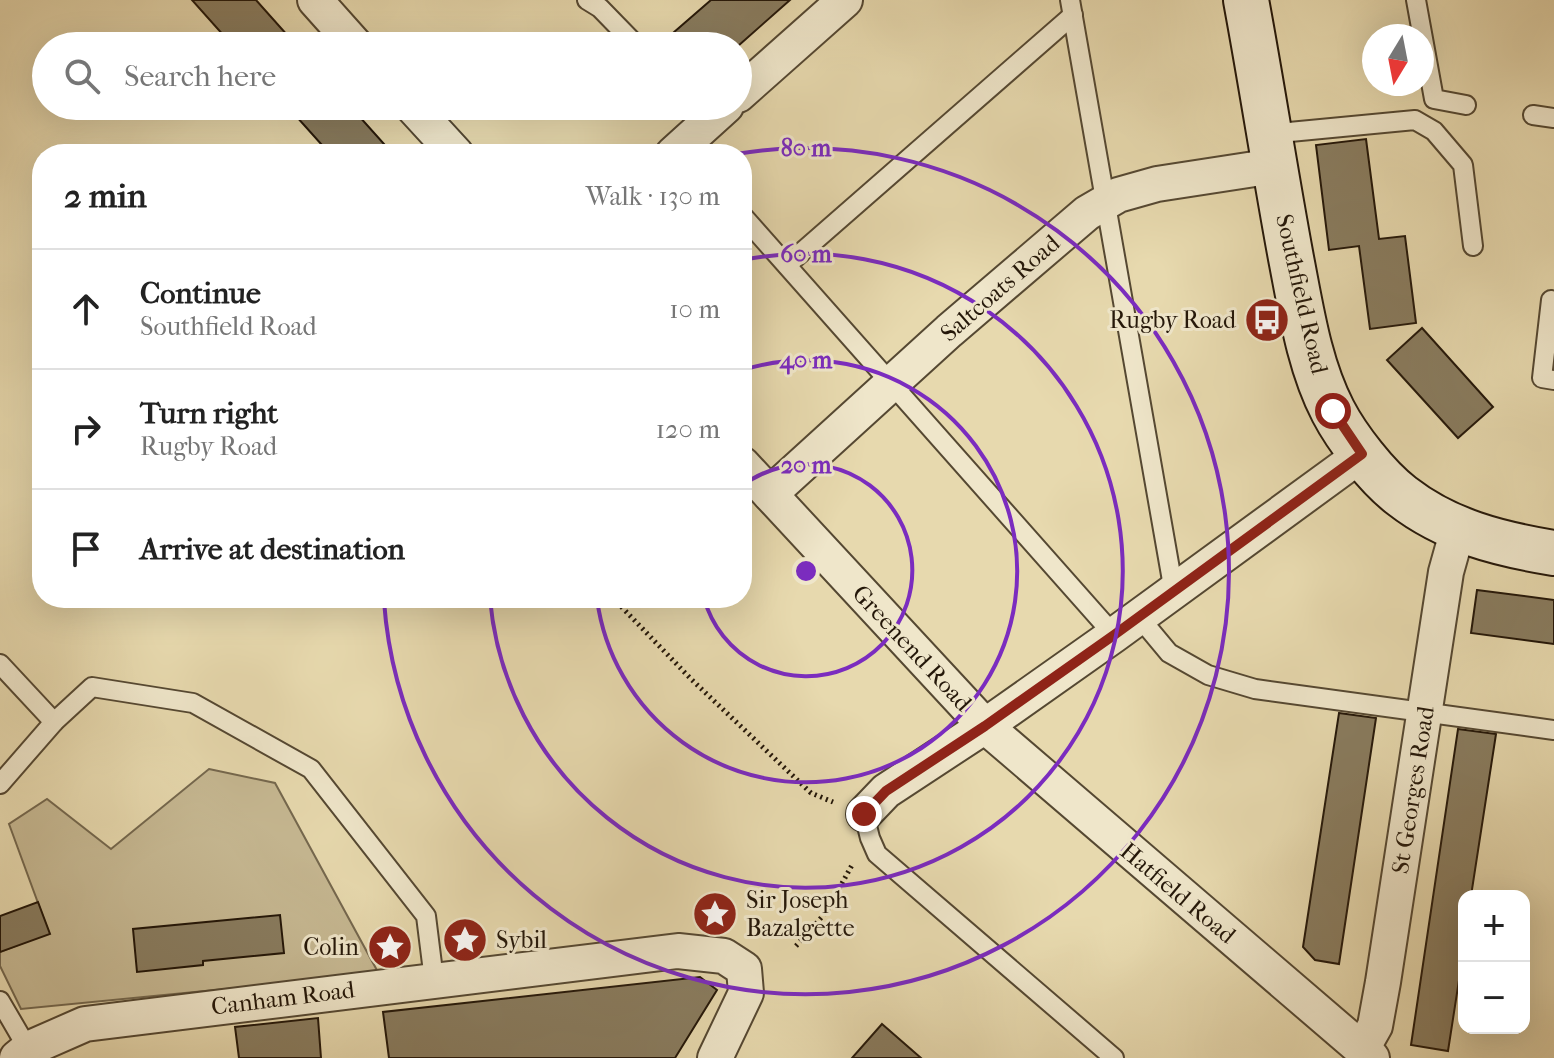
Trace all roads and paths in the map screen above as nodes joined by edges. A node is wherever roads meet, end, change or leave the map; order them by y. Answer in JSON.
{"nodes":[{"id":1,"x":315,"y":0,"type":"edge"},
{"id":2,"x":845,"y":0,"type":"edge"},
{"id":3,"x":1246,"y":0,"type":"edge"},
{"id":4,"x":1416,"y":0,"type":"edge"},
{"id":5,"x":599,"y":3,"type":"edge"},
{"id":6,"x":1072,"y":7,"type":"edge"},
{"id":7,"x":344,"y":32,"type":"edge"},
{"id":8,"x":625,"y":32,"type":"edge"},
{"id":9,"x":752,"y":83,"type":"edge"},
{"id":10,"x":1466,"y":105,"type":"dead end"},
{"id":11,"x":1533,"y":115,"type":"dead end"},
{"id":12,"x":1554,"y":118,"type":"edge"},
{"id":13,"x":425,"y":120,"type":"edge"},
{"id":14,"x":447,"y":144,"type":"edge"},
{"id":15,"x":1271,"y":150,"type":"junction"},
{"id":16,"x":1106,"y":202,"type":"junction"},
{"id":17,"x":752,"y":226,"type":"edge"},
{"id":18,"x":1473,"y":246,"type":"dead end"},
{"id":19,"x":787,"y":265,"type":"junction"},
{"id":20,"x":1551,"y":300,"type":"dead end"},
{"id":21,"x":1554,"y":380,"type":"edge"},
{"id":22,"x":892,"y":384,"type":"junction"},
{"id":23,"x":1362,"y":454,"type":"junction"},
{"id":24,"x":752,"y":475,"type":"edge"},
{"id":25,"x":770,"y":494,"type":"junction"},
{"id":26,"x":1458,"y":529,"type":"junction"},
{"id":27,"x":1554,"y":553,"type":"edge"},
{"id":28,"x":1174,"y":592,"type":"junction"},
{"id":29,"x":623,"y":608,"type":"edge"},
{"id":30,"x":1126,"y":626,"type":"junction"},
{"id":31,"x":0,"y":664,"type":"edge"},
{"id":32,"x":1425,"y":712,"type":"junction"},
{"id":33,"x":54,"y":722,"type":"junction"},
{"id":34,"x":985,"y":726,"type":"junction"},
{"id":35,"x":1554,"y":730,"type":"edge"},
{"id":36,"x":0,"y":784,"type":"edge"},
{"id":37,"x":864,"y":814,"type":"junction"},
{"id":38,"x":796,"y":946,"type":"dead end"},
{"id":39,"x":434,"y":980,"type":"junction"},
{"id":40,"x":0,"y":1001,"type":"edge"},
{"id":41,"x":15,"y":1052,"type":"edge"},
{"id":42,"x":1367,"y":1054,"type":"edge"},
{"id":43,"x":715,"y":1058,"type":"edge"},
{"id":44,"x":1114,"y":1058,"type":"edge"}],
"edges":[{"from":1,"to":7,"type":"street"},
{"from":2,"to":9,"type":"street"},
{"from":3,"to":15,"type":"main road","name":"Southfield Road"},
{"from":4,"to":10,"type":"lane"},
{"from":5,"to":8,"type":"lane"},
{"from":6,"to":16,"type":"lane"},
{"from":6,"to":19,"type":"lane"},
{"from":11,"to":12,"type":"lane"},
{"from":13,"to":14,"type":"street"},
{"from":15,"to":16,"type":"street","name":"Saltcoats Road"},
{"from":15,"to":18,"type":"lane"},
{"from":15,"to":23,"type":"main road","name":"Southfield Road"},
{"from":16,"to":22,"type":"street","name":"Saltcoats Road"},
{"from":16,"to":28,"type":"lane"},
{"from":17,"to":19,"type":"lane"},
{"from":19,"to":22,"type":"lane"},
{"from":20,"to":21,"type":"lane"},
{"from":22,"to":25,"type":"street","name":"Saltcoats Road"},
{"from":22,"to":30,"type":"lane"},
{"from":23,"to":26,"type":"main road","name":"Southfield Road"},
{"from":23,"to":28,"type":"street"},
{"from":24,"to":25,"type":"street","name":"Greenend Road"},
{"from":25,"to":34,"type":"street","name":"Greenend Road"},
{"from":26,"to":27,"type":"main road","name":"Southfield Road"},
{"from":26,"to":32,"type":"street","name":"St Georges Road"},
{"from":28,"to":30,"type":"street"},
{"from":29,"to":37,"type":"path"},
{"from":30,"to":32,"type":"lane"},
{"from":30,"to":34,"type":"street"},
{"from":31,"to":33,"type":"lane"},
{"from":32,"to":35,"type":"lane"},
{"from":32,"to":42,"type":"street","name":"St Georges Road"},
{"from":33,"to":36,"type":"lane"},
{"from":33,"to":39,"type":"lane"},
{"from":34,"to":37,"type":"street"},
{"from":34,"to":42,"type":"street","name":"Hatfield Road"},
{"from":37,"to":38,"type":"path"},
{"from":37,"to":44,"type":"lane"},
{"from":39,"to":41,"type":"street","name":"Canham Road"},
{"from":39,"to":43,"type":"street","name":"Canham Road"},
{"from":40,"to":41,"type":"lane"}]}
